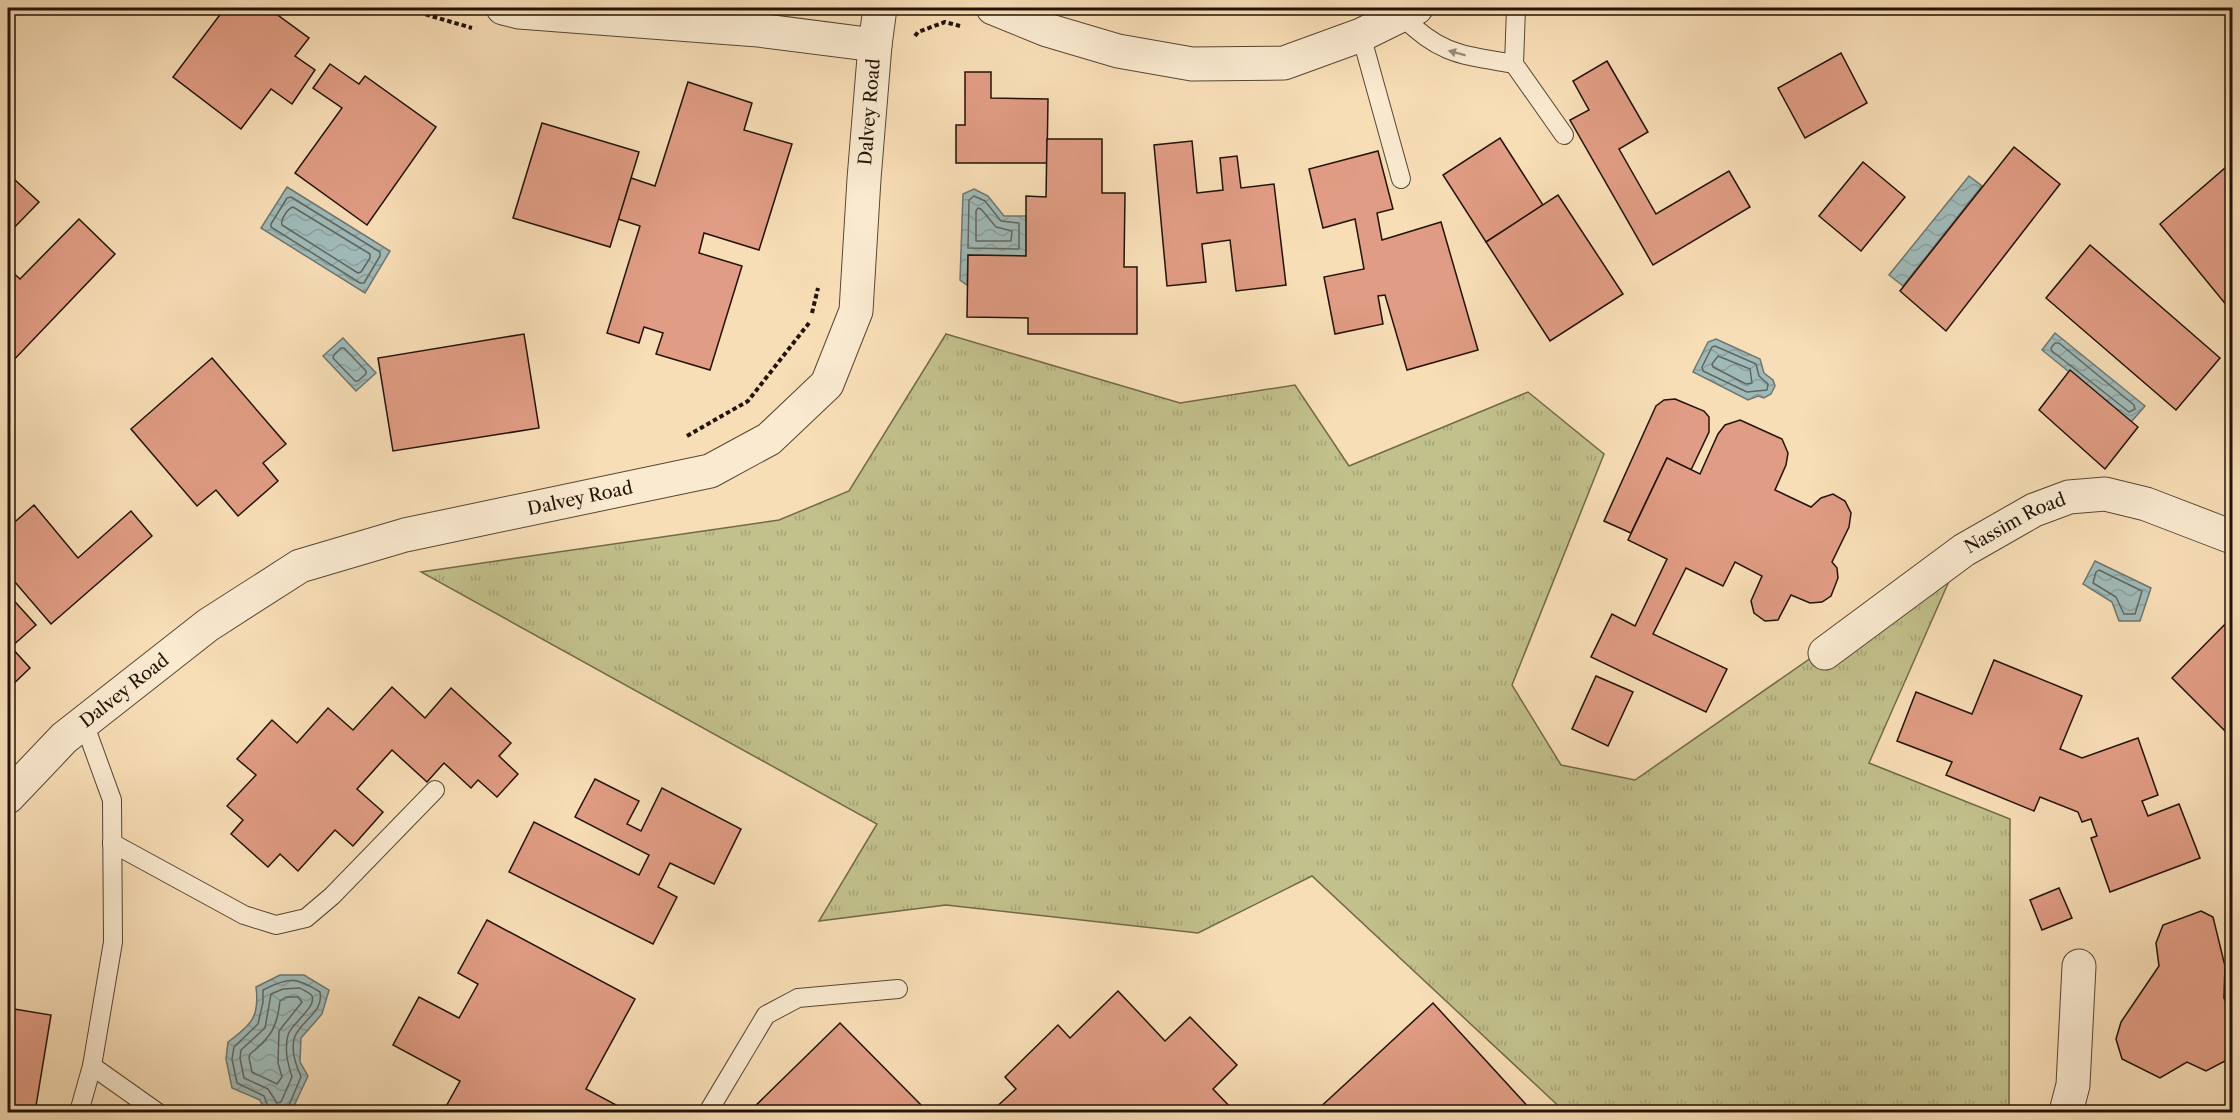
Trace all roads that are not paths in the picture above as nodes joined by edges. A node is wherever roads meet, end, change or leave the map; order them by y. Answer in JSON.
{"nodes":[{"id":1,"x":503,"y":8,"type":"edge"},
{"id":2,"x":880,"y":8,"type":"edge"},
{"id":3,"x":993,"y":8,"type":"edge"},
{"id":4,"x":1516,"y":8,"type":"edge"},
{"id":5,"x":1409,"y":12,"type":"edge"},
{"id":6,"x":1361,"y":35,"type":"junction"},
{"id":7,"x":875,"y":45,"type":"junction"},
{"id":8,"x":1514,"y":64,"type":"junction"},
{"id":9,"x":1564,"y":135,"type":"dead end"},
{"id":10,"x":1401,"y":179,"type":"dead end"},
{"id":11,"x":2232,"y":537,"type":"edge"},
{"id":12,"x":1825,"y":653,"type":"dead end"},
{"id":13,"x":84,"y":723,"type":"junction"},
{"id":14,"x":435,"y":790,"type":"dead end"},
{"id":15,"x":8,"y":797,"type":"edge"},
{"id":16,"x":112,"y":843,"type":"junction"},
{"id":17,"x":2079,"y":966,"type":"dead end"},
{"id":18,"x":898,"y":989,"type":"dead end"},
{"id":19,"x":92,"y":1066,"type":"junction"},
{"id":20,"x":79,"y":1113,"type":"edge"},
{"id":21,"x":157,"y":1113,"type":"edge"},
{"id":22,"x":708,"y":1113,"type":"edge"},
{"id":23,"x":2066,"y":1113,"type":"edge"}],
"edges":[{"from":1,"to":7,"type":"street"},
{"from":2,"to":7,"type":"street","name":"Dalvey Road"},
{"from":3,"to":6,"type":"street"},
{"from":4,"to":8,"type":"lane"},
{"from":5,"to":6,"type":"street"},
{"from":8,"to":5,"type":"lane","one_way":true},
{"from":6,"to":10,"type":"lane"},
{"from":7,"to":13,"type":"street","name":"Dalvey Road"},
{"from":8,"to":9,"type":"lane"},
{"from":11,"to":12,"type":"street","name":"Nassim Road"},
{"from":13,"to":15,"type":"street","name":"Dalvey Road"},
{"from":13,"to":16,"type":"lane"},
{"from":14,"to":16,"type":"lane"},
{"from":16,"to":19,"type":"lane"},
{"from":17,"to":23,"type":"street"},
{"from":18,"to":22,"type":"lane"},
{"from":19,"to":20,"type":"lane"},
{"from":19,"to":21,"type":"lane"}]}
